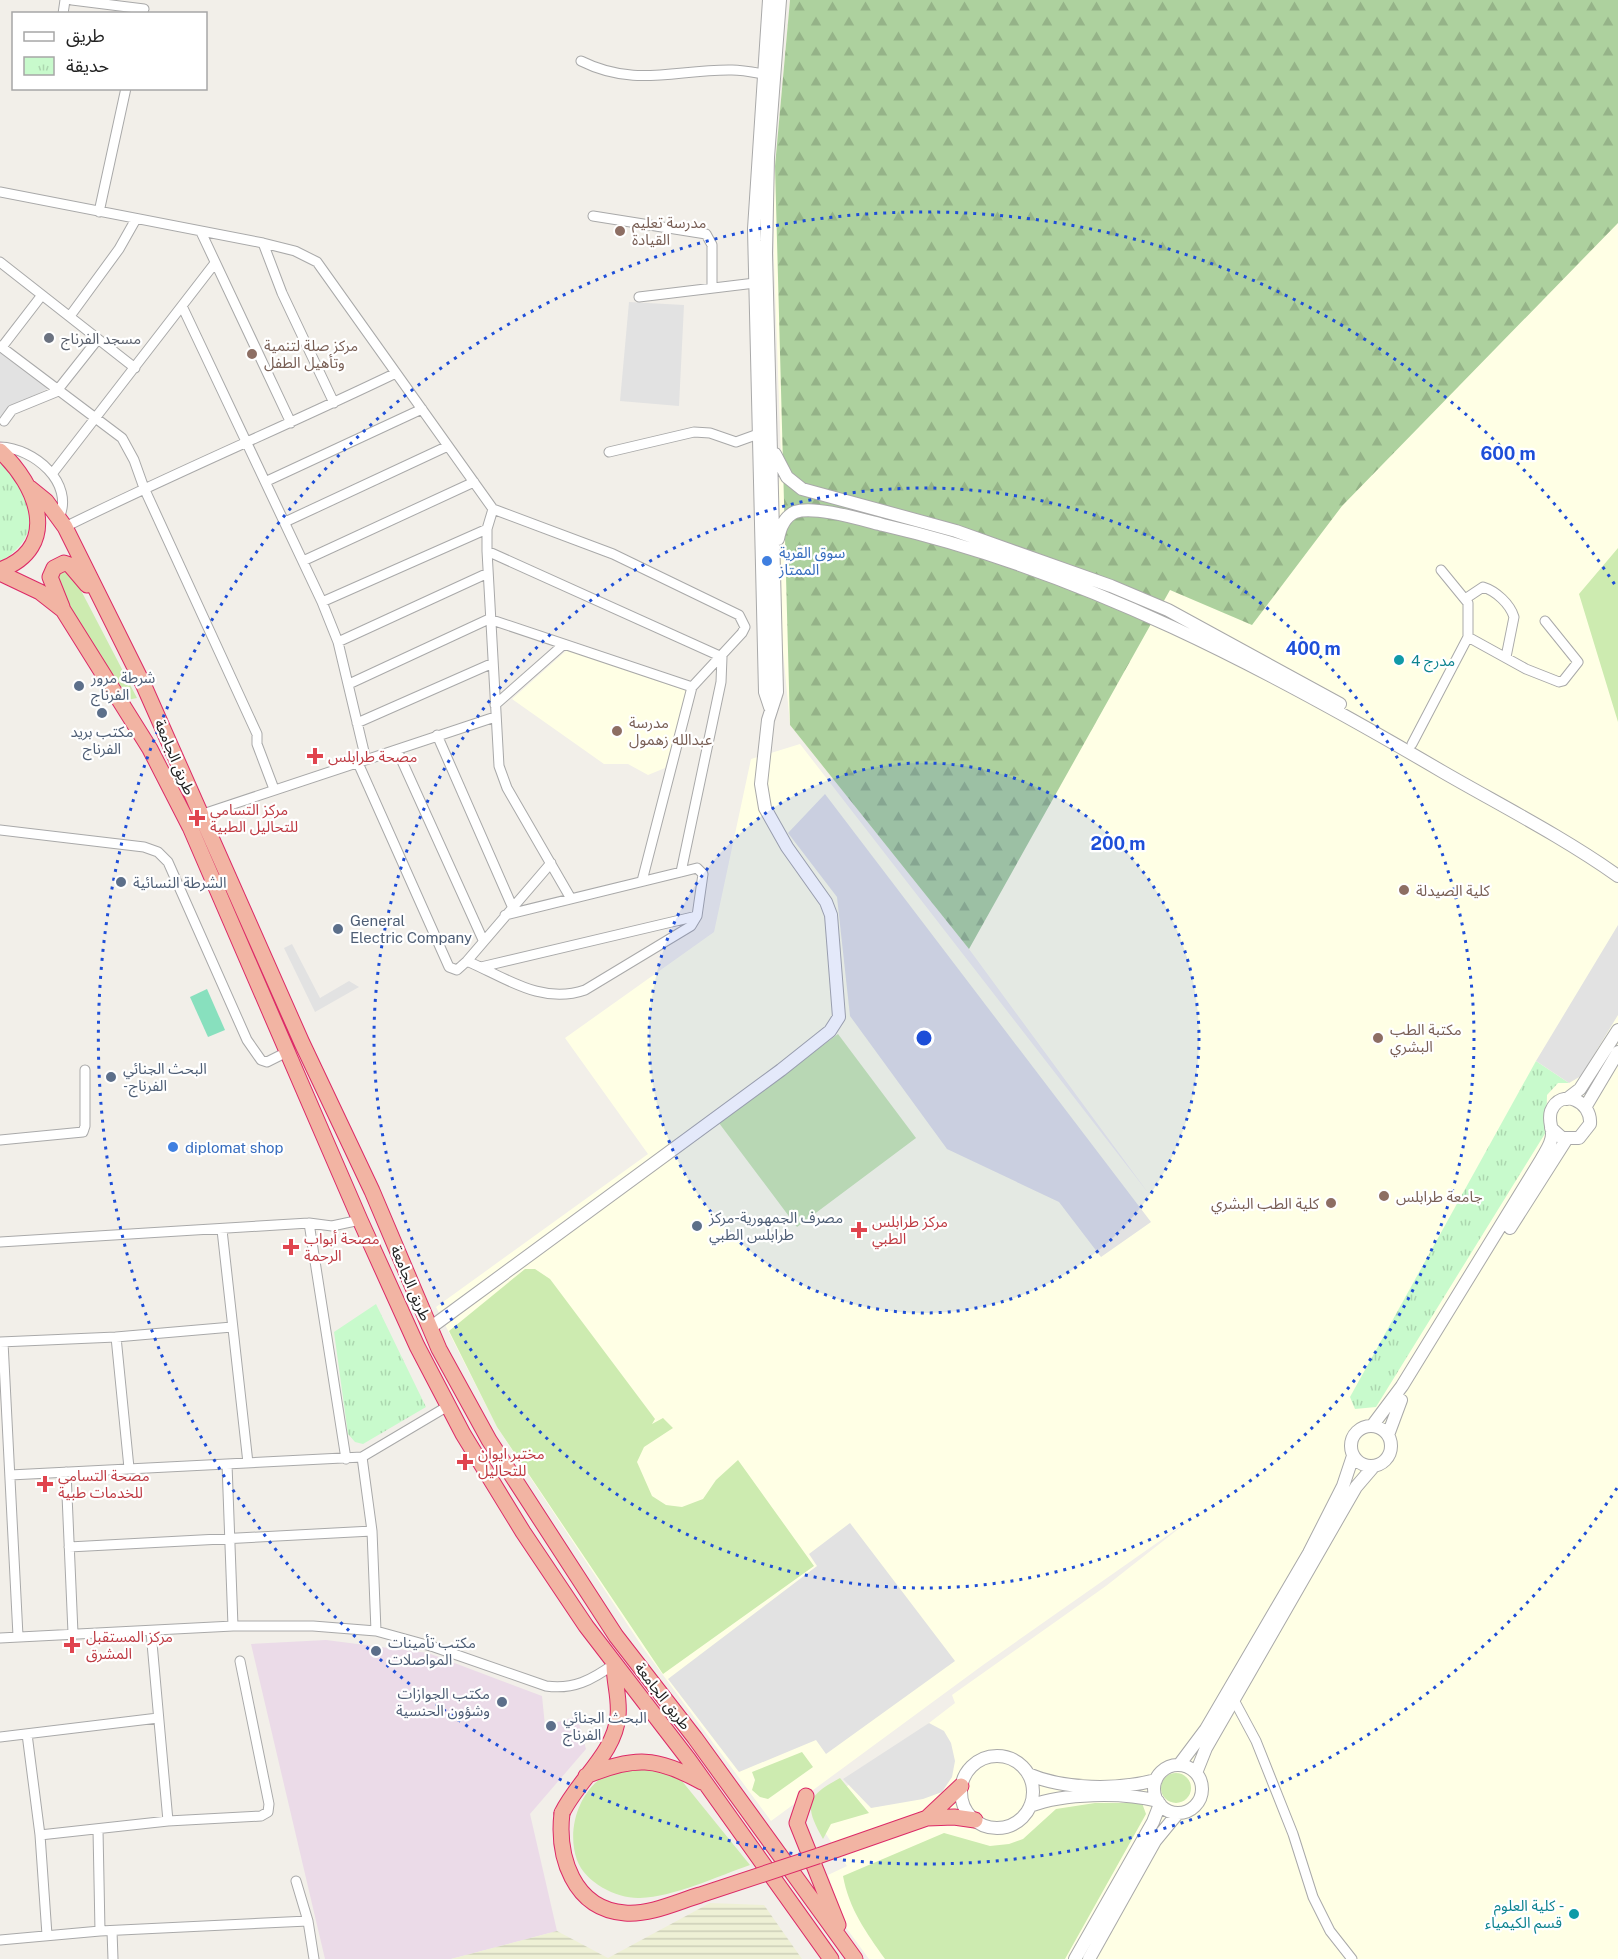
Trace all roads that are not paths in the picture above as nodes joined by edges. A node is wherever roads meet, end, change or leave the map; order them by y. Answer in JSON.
{"nodes":[{"id":1,"x":72,"y":0,"type":"edge"},
{"id":2,"x":769,"y":0,"type":"edge"},
{"id":3,"x":780,"y":0,"type":"edge"},
{"id":4,"x":144,"y":8,"type":"edge"},
{"id":5,"x":581,"y":61,"type":"dead end"},
{"id":6,"x":768,"y":75,"type":"junction"},
{"id":7,"x":126,"y":90,"type":"edge"},
{"id":8,"x":0,"y":192,"type":"edge"},
{"id":9,"x":99,"y":212,"type":"junction"},
{"id":10,"x":593,"y":216,"type":"dead end"},
{"id":11,"x":136,"y":219,"type":"junction"},
{"id":12,"x":201,"y":232,"type":"junction"},
{"id":13,"x":262,"y":243,"type":"junction"},
{"id":14,"x":0,"y":262,"type":"edge"},
{"id":15,"x":215,"y":263,"type":"junction"},
{"id":16,"x":755,"y":283,"type":"junction"},
{"id":17,"x":712,"y":288,"type":"junction"},
{"id":18,"x":42,"y":295,"type":"junction"},
{"id":19,"x":639,"y":297,"type":"dead end"},
{"id":20,"x":182,"y":306,"type":"junction"},
{"id":21,"x":70,"y":316,"type":"junction"},
{"id":22,"x":98,"y":339,"type":"junction"},
{"id":23,"x":1,"y":346,"type":"edge"},
{"id":24,"x":135,"y":368,"type":"junction"},
{"id":25,"x":396,"y":373,"type":"junction"},
{"id":26,"x":60,"y":388,"type":"junction"},
{"id":27,"x":334,"y":403,"type":"junction"},
{"id":28,"x":422,"y":409,"type":"junction"},
{"id":29,"x":96,"y":417,"type":"junction"},
{"id":30,"x":4,"y":421,"type":"dead end"},
{"id":31,"x":291,"y":423,"type":"junction"},
{"id":32,"x":761,"y":433,"type":"junction"},
{"id":33,"x":249,"y":443,"type":"junction"},
{"id":34,"x":448,"y":446,"type":"junction"},
{"id":35,"x":772,"y":448,"type":"junction"},
{"id":36,"x":0,"y":449,"type":"edge"},
{"id":37,"x":609,"y":452,"type":"dead end"},
{"id":38,"x":52,"y":474,"type":"junction"},
{"id":39,"x":267,"y":481,"type":"junction"},
{"id":40,"x":474,"y":482,"type":"junction"},
{"id":41,"x":30,"y":488,"type":"junction"},
{"id":42,"x":144,"y":488,"type":"junction"},
{"id":43,"x":842,"y":500,"type":"junction"},
{"id":44,"x":493,"y":509,"type":"junction"},
{"id":45,"x":868,"y":515,"type":"junction"},
{"id":46,"x":839,"y":516,"type":"junction"},
{"id":47,"x":285,"y":522,"type":"junction"},
{"id":48,"x":62,"y":523,"type":"junction"},
{"id":49,"x":487,"y":529,"type":"junction"},
{"id":50,"x":487,"y":551,"type":"junction"},
{"id":51,"x":774,"y":554,"type":"junction"},
{"id":52,"x":303,"y":561,"type":"junction"},
{"id":53,"x":1441,"y":570,"type":"dead end"},
{"id":54,"x":0,"y":571,"type":"edge"},
{"id":55,"x":488,"y":573,"type":"junction"},
{"id":56,"x":1465,"y":598,"type":"junction"},
{"id":57,"x":322,"y":602,"type":"junction"},
{"id":58,"x":103,"y":604,"type":"junction"},
{"id":59,"x":63,"y":610,"type":"junction"},
{"id":60,"x":1168,"y":610,"type":"junction"},
{"id":61,"x":489,"y":619,"type":"junction"},
{"id":62,"x":1545,"y":621,"type":"dead end"},
{"id":63,"x":1162,"y":622,"type":"junction"},
{"id":64,"x":1468,"y":637,"type":"junction"},
{"id":65,"x":338,"y":642,"type":"junction"},
{"id":66,"x":563,"y":645,"type":"junction"},
{"id":67,"x":722,"y":657,"type":"junction"},
{"id":68,"x":1506,"y":657,"type":"junction"},
{"id":69,"x":493,"y":663,"type":"junction"},
{"id":70,"x":349,"y":684,"type":"junction"},
{"id":71,"x":692,"y":687,"type":"junction"},
{"id":72,"x":495,"y":705,"type":"junction"},
{"id":73,"x":770,"y":707,"type":"junction"},
{"id":74,"x":495,"y":717,"type":"junction"},
{"id":75,"x":357,"y":723,"type":"junction"},
{"id":76,"x":437,"y":735,"type":"junction"},
{"id":77,"x":1412,"y":744,"type":"junction"},
{"id":78,"x":397,"y":750,"type":"junction"},
{"id":79,"x":362,"y":761,"type":"junction"},
{"id":80,"x":274,"y":789,"type":"junction"},
{"id":81,"x":200,"y":815,"type":"junction"},
{"id":82,"x":0,"y":830,"type":"edge"},
{"id":83,"x":551,"y":863,"type":"junction"},
{"id":84,"x":1618,"y":866,"type":"edge"},
{"id":85,"x":681,"y":872,"type":"junction"},
{"id":86,"x":1618,"y":876,"type":"edge"},
{"id":87,"x":642,"y":881,"type":"junction"},
{"id":88,"x":570,"y":897,"type":"junction"},
{"id":89,"x":512,"y":906,"type":"junction"},
{"id":90,"x":505,"y":915,"type":"junction"},
{"id":91,"x":697,"y":916,"type":"junction"},
{"id":92,"x":483,"y":940,"type":"junction"},
{"id":93,"x":467,"y":961,"type":"junction"},
{"id":94,"x":481,"y":967,"type":"junction"},
{"id":95,"x":1618,"y":1030,"type":"edge"},
{"id":96,"x":289,"y":1051,"type":"junction"},
{"id":97,"x":1618,"y":1052,"type":"edge"},
{"id":98,"x":85,"y":1070,"type":"dead end"},
{"id":99,"x":1567,"y":1099,"type":"junction"},
{"id":100,"x":1586,"y":1106,"type":"junction"},
{"id":101,"x":1551,"y":1128,"type":"junction"},
{"id":102,"x":0,"y":1140,"type":"edge"},
{"id":103,"x":1566,"y":1140,"type":"junction"},
{"id":104,"x":360,"y":1220,"type":"junction"},
{"id":105,"x":309,"y":1223,"type":"junction"},
{"id":106,"x":222,"y":1230,"type":"junction"},
{"id":107,"x":0,"y":1242,"type":"edge"},
{"id":108,"x":232,"y":1327,"type":"junction"},
{"id":109,"x":430,"y":1328,"type":"junction"},
{"id":110,"x":116,"y":1337,"type":"junction"},
{"id":111,"x":1,"y":1342,"type":"edge"},
{"id":112,"x":448,"y":1406,"type":"junction"},
{"id":113,"x":3,"y":1412,"type":"edge"},
{"id":114,"x":1372,"y":1426,"type":"junction"},
{"id":115,"x":1388,"y":1435,"type":"junction"},
{"id":116,"x":362,"y":1456,"type":"junction"},
{"id":117,"x":1353,"y":1456,"type":"junction"},
{"id":118,"x":346,"y":1459,"type":"junction"},
{"id":119,"x":248,"y":1463,"type":"junction"},
{"id":120,"x":227,"y":1464,"type":"junction"},
{"id":121,"x":1374,"y":1466,"type":"junction"},
{"id":122,"x":129,"y":1468,"type":"junction"},
{"id":123,"x":66,"y":1472,"type":"junction"},
{"id":124,"x":10,"y":1476,"type":"junction"},
{"id":125,"x":372,"y":1532,"type":"junction"},
{"id":126,"x":230,"y":1539,"type":"junction"},
{"id":127,"x":69,"y":1547,"type":"junction"},
{"id":128,"x":233,"y":1626,"type":"junction"},
{"id":129,"x":376,"y":1631,"type":"junction"},
{"id":130,"x":151,"y":1632,"type":"junction"},
{"id":131,"x":73,"y":1633,"type":"junction"},
{"id":132,"x":18,"y":1636,"type":"junction"},
{"id":133,"x":0,"y":1638,"type":"edge"},
{"id":134,"x":240,"y":1661,"type":"dead end"},
{"id":135,"x":614,"y":1664,"type":"junction"},
{"id":136,"x":1234,"y":1700,"type":"junction"},
{"id":137,"x":158,"y":1718,"type":"junction"},
{"id":138,"x":27,"y":1734,"type":"junction"},
{"id":139,"x":0,"y":1737,"type":"edge"},
{"id":140,"x":1179,"y":1765,"type":"junction"},
{"id":141,"x":1196,"y":1773,"type":"junction"},
{"id":142,"x":1028,"y":1774,"type":"junction"},
{"id":143,"x":584,"y":1777,"type":"junction"},
{"id":144,"x":1156,"y":1780,"type":"junction"},
{"id":145,"x":706,"y":1784,"type":"junction"},
{"id":146,"x":961,"y":1786,"type":"junction"},
{"id":147,"x":806,"y":1796,"type":"dead end"},
{"id":148,"x":1159,"y":1802,"type":"junction"},
{"id":149,"x":1030,"y":1806,"type":"junction"},
{"id":150,"x":1178,"y":1813,"type":"junction"},
{"id":151,"x":927,"y":1818,"type":"junction"},
{"id":152,"x":975,"y":1820,"type":"junction"},
{"id":153,"x":168,"y":1821,"type":"junction"},
{"id":154,"x":98,"y":1830,"type":"junction"},
{"id":155,"x":40,"y":1835,"type":"junction"},
{"id":156,"x":296,"y":1881,"type":"dead end"},
{"id":157,"x":308,"y":1921,"type":"junction"},
{"id":158,"x":112,"y":1930,"type":"junction"},
{"id":159,"x":100,"y":1931,"type":"junction"},
{"id":160,"x":47,"y":1935,"type":"junction"},
{"id":161,"x":0,"y":1940,"type":"edge"},
{"id":162,"x":844,"y":1942,"type":"junction"},
{"id":163,"x":113,"y":1959,"type":"edge"},
{"id":164,"x":314,"y":1959,"type":"edge"},
{"id":165,"x":831,"y":1959,"type":"edge"},
{"id":166,"x":855,"y":1959,"type":"edge"},
{"id":167,"x":1075,"y":1959,"type":"edge"},
{"id":168,"x":1089,"y":1959,"type":"edge"},
{"id":169,"x":1352,"y":1959,"type":"edge"}],
"edges":[{"from":1,"to":4,"type":"street"},
{"from":2,"to":6,"type":"street"},
{"from":3,"to":6,"type":"street"},
{"from":5,"to":6,"type":"street"},
{"from":6,"to":16,"type":"street"},
{"from":6,"to":35,"type":"street"},
{"from":7,"to":9,"type":"street"},
{"from":8,"to":9,"type":"street"},
{"from":9,"to":11,"type":"street"},
{"from":10,"to":17,"type":"street"},
{"from":11,"to":12,"type":"street"},
{"from":11,"to":21,"type":"street"},
{"from":12,"to":13,"type":"street"},
{"from":12,"to":15,"type":"street"},
{"from":13,"to":25,"type":"street"},
{"from":13,"to":27,"type":"street"},
{"from":14,"to":18,"type":"street"},
{"from":15,"to":20,"type":"street"},
{"from":15,"to":31,"type":"street"},
{"from":16,"to":17,"type":"street"},
{"from":16,"to":32,"type":"street"},
{"from":17,"to":19,"type":"street"},
{"from":18,"to":21,"type":"street"},
{"from":18,"to":23,"type":"street"},
{"from":20,"to":24,"type":"street"},
{"from":20,"to":33,"type":"street"},
{"from":21,"to":22,"type":"street"},
{"from":22,"to":24,"type":"street"},
{"from":22,"to":26,"type":"street"},
{"from":23,"to":26,"type":"street"},
{"from":24,"to":29,"type":"street"},
{"from":25,"to":27,"type":"street"},
{"from":25,"to":28,"type":"street"},
{"from":26,"to":29,"type":"street"},
{"from":26,"to":30,"type":"street"},
{"from":27,"to":31,"type":"street"},
{"from":28,"to":34,"type":"street"},
{"from":28,"to":39,"type":"street"},
{"from":29,"to":38,"type":"street"},
{"from":29,"to":42,"type":"street"},
{"from":31,"to":33,"type":"street"},
{"from":32,"to":37,"type":"street"},
{"from":32,"to":73,"type":"street"},
{"from":33,"to":39,"type":"street"},
{"from":33,"to":42,"type":"street"},
{"from":34,"to":40,"type":"street"},
{"from":34,"to":47,"type":"street"},
{"from":35,"to":43,"type":"street"},
{"from":35,"to":51,"type":"street"},
{"from":36,"to":38,"type":"street"},
{"from":36,"to":41,"type":"highway","name":"طريق الجامعة"},
{"from":38,"to":48,"type":"street"},
{"from":39,"to":47,"type":"street"},
{"from":40,"to":44,"type":"street"},
{"from":40,"to":52,"type":"street"},
{"from":41,"to":48,"type":"highway","name":"طريق الجامعة"},
{"from":41,"to":54,"type":"highway"},
{"from":42,"to":48,"type":"street"},
{"from":42,"to":80,"type":"street"},
{"from":43,"to":45,"type":"street"},
{"from":43,"to":46,"type":"street"},
{"from":44,"to":49,"type":"street"},
{"from":44,"to":67,"type":"street"},
{"from":45,"to":46,"type":"street"},
{"from":45,"to":60,"type":"street"},
{"from":45,"to":63,"type":"street"},
{"from":46,"to":51,"type":"street"},
{"from":47,"to":52,"type":"street"},
{"from":48,"to":58,"type":"highway","name":"طريق الجامعة"},
{"from":49,"to":50,"type":"street"},
{"from":49,"to":57,"type":"street"},
{"from":50,"to":55,"type":"street"},
{"from":50,"to":67,"type":"street"},
{"from":51,"to":73,"type":"street"},
{"from":52,"to":57,"type":"street"},
{"from":53,"to":56,"type":"street"},
{"from":54,"to":59,"type":"highway","name":"طريق الجامعة"},
{"from":55,"to":61,"type":"street"},
{"from":55,"to":65,"type":"street"},
{"from":56,"to":64,"type":"street"},
{"from":56,"to":68,"type":"street"},
{"from":57,"to":65,"type":"street"},
{"from":58,"to":59,"type":"highway"},
{"from":58,"to":81,"type":"highway","name":"طريق الجامعة"},
{"from":59,"to":96,"type":"highway","name":"طريق الجامعة"},
{"from":60,"to":63,"type":"street"},
{"from":60,"to":77,"type":"street"},
{"from":61,"to":66,"type":"street"},
{"from":61,"to":69,"type":"street"},
{"from":61,"to":70,"type":"street"},
{"from":62,"to":68,"type":"street"},
{"from":63,"to":86,"type":"street"},
{"from":64,"to":68,"type":"street"},
{"from":64,"to":77,"type":"street"},
{"from":65,"to":70,"type":"street"},
{"from":66,"to":71,"type":"street"},
{"from":66,"to":72,"type":"street"},
{"from":67,"to":71,"type":"street"},
{"from":67,"to":85,"type":"street"},
{"from":69,"to":72,"type":"street"},
{"from":69,"to":75,"type":"street"},
{"from":70,"to":75,"type":"street"},
{"from":71,"to":87,"type":"street"},
{"from":72,"to":74,"type":"street"},
{"from":73,"to":109,"type":"street"},
{"from":74,"to":76,"type":"street"},
{"from":74,"to":83,"type":"street"},
{"from":75,"to":79,"type":"street"},
{"from":76,"to":78,"type":"street"},
{"from":76,"to":89,"type":"street"},
{"from":77,"to":84,"type":"street"},
{"from":78,"to":79,"type":"street"},
{"from":78,"to":92,"type":"street"},
{"from":79,"to":80,"type":"street"},
{"from":79,"to":93,"type":"street"},
{"from":80,"to":81,"type":"street"},
{"from":81,"to":109,"type":"highway","name":"طريق الجامعة"},
{"from":82,"to":96,"type":"street"},
{"from":83,"to":88,"type":"street"},
{"from":83,"to":89,"type":"street"},
{"from":85,"to":87,"type":"street"},
{"from":85,"to":91,"type":"street"},
{"from":87,"to":88,"type":"street"},
{"from":88,"to":90,"type":"street"},
{"from":89,"to":90,"type":"street"},
{"from":90,"to":92,"type":"street"},
{"from":91,"to":94,"type":"street"},
{"from":91,"to":94,"type":"street"},
{"from":92,"to":93,"type":"street"},
{"from":93,"to":94,"type":"street"},
{"from":95,"to":99,"type":"street"},
{"from":96,"to":104,"type":"highway","name":"طريق الجامعة"},
{"from":97,"to":100,"type":"street"},
{"from":98,"to":102,"type":"street"},
{"from":99,"to":100,"type":"street"},
{"from":99,"to":101,"type":"street"},
{"from":100,"to":103,"type":"street"},
{"from":101,"to":103,"type":"street"},
{"from":101,"to":114,"type":"street"},
{"from":103,"to":115,"type":"street"},
{"from":104,"to":105,"type":"street"},
{"from":104,"to":112,"type":"highway","name":"طريق الجامعة"},
{"from":105,"to":106,"type":"street"},
{"from":105,"to":118,"type":"street"},
{"from":106,"to":107,"type":"street"},
{"from":106,"to":108,"type":"street"},
{"from":108,"to":110,"type":"street"},
{"from":108,"to":119,"type":"street"},
{"from":109,"to":162,"type":"highway","name":"طريق الجامعة"},
{"from":110,"to":111,"type":"street"},
{"from":110,"to":122,"type":"street"},
{"from":111,"to":113,"type":"street"},
{"from":112,"to":116,"type":"street"},
{"from":112,"to":135,"type":"highway","name":"طريق الجامعة"},
{"from":113,"to":124,"type":"street"},
{"from":114,"to":115,"type":"street"},
{"from":114,"to":117,"type":"street"},
{"from":115,"to":121,"type":"street"},
{"from":116,"to":118,"type":"street"},
{"from":116,"to":125,"type":"street"},
{"from":117,"to":121,"type":"street"},
{"from":117,"to":140,"type":"street"},
{"from":118,"to":119,"type":"street"},
{"from":119,"to":120,"type":"street"},
{"from":120,"to":122,"type":"street"},
{"from":120,"to":126,"type":"street"},
{"from":121,"to":136,"type":"street"},
{"from":122,"to":123,"type":"street"},
{"from":123,"to":124,"type":"street"},
{"from":123,"to":127,"type":"street"},
{"from":124,"to":132,"type":"street"},
{"from":125,"to":126,"type":"street"},
{"from":125,"to":129,"type":"street"},
{"from":126,"to":127,"type":"street"},
{"from":126,"to":128,"type":"street"},
{"from":127,"to":131,"type":"street"},
{"from":128,"to":129,"type":"street"},
{"from":128,"to":130,"type":"street"},
{"from":129,"to":135,"type":"street"},
{"from":130,"to":131,"type":"street"},
{"from":130,"to":137,"type":"street"},
{"from":131,"to":132,"type":"street"},
{"from":132,"to":133,"type":"street"},
{"from":134,"to":153,"type":"street"},
{"from":135,"to":143,"type":"highway"},
{"from":135,"to":145,"type":"highway","name":"طريق الجامعة"},
{"from":136,"to":141,"type":"street"},
{"from":136,"to":169,"type":"street"},
{"from":137,"to":138,"type":"street"},
{"from":137,"to":153,"type":"street"},
{"from":138,"to":139,"type":"street"},
{"from":138,"to":155,"type":"street"},
{"from":140,"to":141,"type":"street"},
{"from":140,"to":144,"type":"street"},
{"from":141,"to":150,"type":"street"},
{"from":142,"to":144,"type":"street"},
{"from":142,"to":146,"type":"street"},
{"from":142,"to":149,"type":"street"},
{"from":143,"to":145,"type":"highway"},
{"from":143,"to":151,"type":"highway","bridge":true},
{"from":144,"to":148,"type":"street"},
{"from":145,"to":165,"type":"highway","name":"طريق الجامعة"},
{"from":146,"to":151,"type":"highway"},
{"from":146,"to":152,"type":"street"},
{"from":147,"to":162,"type":"highway"},
{"from":148,"to":149,"type":"street"},
{"from":148,"to":150,"type":"street"},
{"from":148,"to":167,"type":"street"},
{"from":149,"to":152,"type":"street"},
{"from":150,"to":168,"type":"street"},
{"from":151,"to":152,"type":"highway"},
{"from":153,"to":154,"type":"street"},
{"from":154,"to":155,"type":"street"},
{"from":154,"to":159,"type":"street"},
{"from":155,"to":160,"type":"street"},
{"from":156,"to":157,"type":"street"},
{"from":157,"to":158,"type":"street"},
{"from":157,"to":164,"type":"street"},
{"from":158,"to":159,"type":"street"},
{"from":158,"to":163,"type":"street"},
{"from":159,"to":160,"type":"street"},
{"from":160,"to":161,"type":"street"},
{"from":162,"to":166,"type":"highway","name":"طريق الجامعة"}]}
